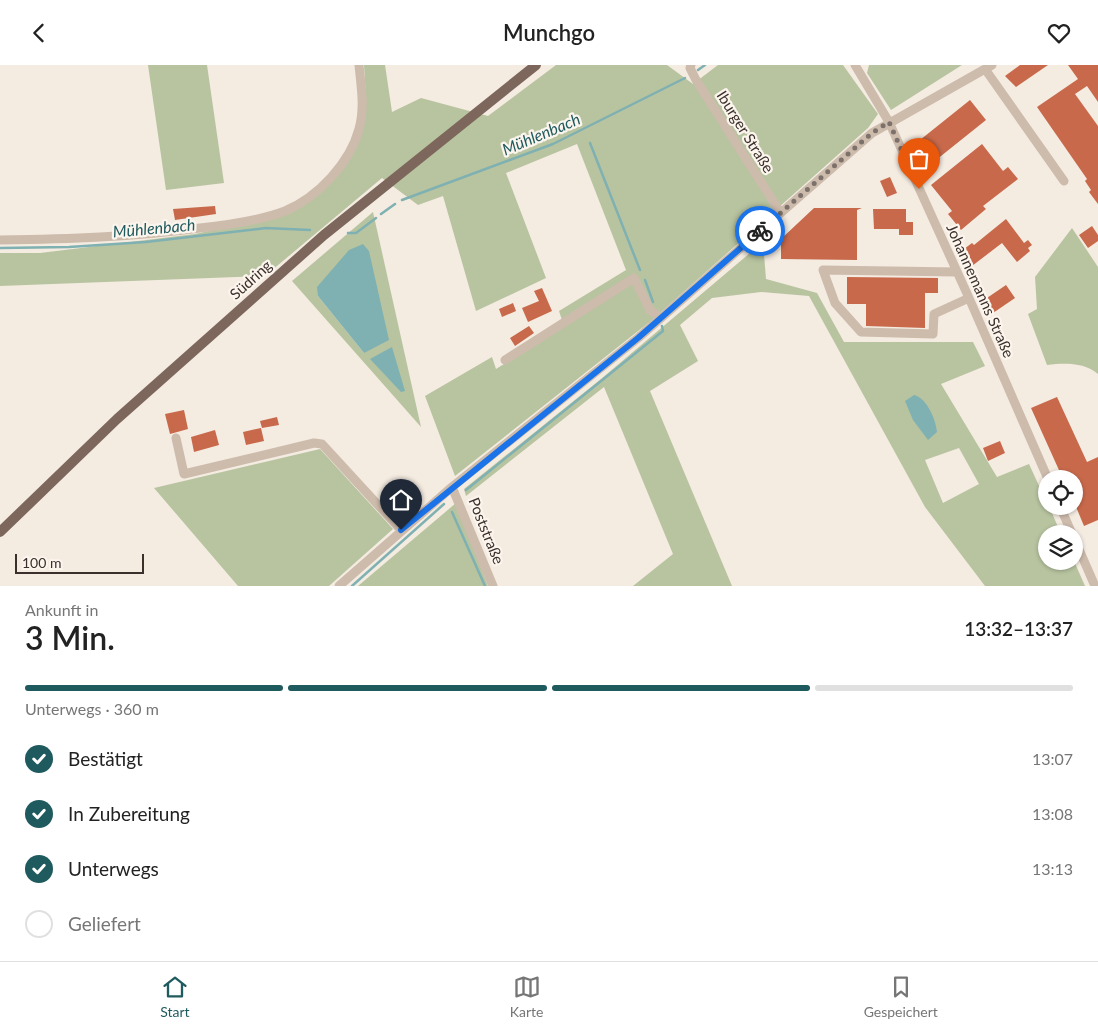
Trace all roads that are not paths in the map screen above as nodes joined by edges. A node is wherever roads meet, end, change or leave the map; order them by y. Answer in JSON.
{"nodes":[{"id":1,"x":359,"y":65,"type":"edge"},
{"id":2,"x":536,"y":65,"type":"edge"},
{"id":3,"x":691,"y":65,"type":"edge"},
{"id":4,"x":858,"y":66,"type":"edge"},
{"id":5,"x":989,"y":67,"type":"edge"},
{"id":6,"x":889,"y":122,"type":"junction"},
{"id":7,"x":1064,"y":181,"type":"dead end"},
{"id":8,"x":780,"y":213,"type":"junction"},
{"id":9,"x":0,"y":240,"type":"edge"},
{"id":10,"x":957,"y":272,"type":"junction"},
{"id":11,"x":969,"y":298,"type":"junction"},
{"id":12,"x":661,"y":317,"type":"junction"},
{"id":13,"x":505,"y":360,"type":"dead end"},
{"id":14,"x":176,"y":438,"type":"dead end"},
{"id":15,"x":1044,"y":470,"type":"edge"},
{"id":16,"x":452,"y":487,"type":"junction"},
{"id":17,"x":401,"y":530,"type":"junction"},
{"id":18,"x":0,"y":532,"type":"edge"},
{"id":19,"x":1083,"y":552,"type":"edge"},
{"id":20,"x":1095,"y":573,"type":"edge"},
{"id":21,"x":339,"y":586,"type":"edge"},
{"id":22,"x":493,"y":586,"type":"edge"},
{"id":23,"x":1096,"y":586,"type":"edge"}],
"edges":[{"from":1,"to":9,"type":"street"},
{"from":2,"to":18,"type":"main road","name":"Südring"},
{"from":3,"to":8,"type":"street","name":"Iburger Straße"},
{"from":4,"to":6,"type":"street","name":"Johannemanns Straße"},
{"from":5,"to":6,"type":"street"},
{"from":5,"to":7,"type":"street"},
{"from":6,"to":8,"type":"street"},
{"from":6,"to":10,"type":"street","name":"Johannemanns Straße"},
{"from":8,"to":12,"type":"street"},
{"from":10,"to":11,"type":"street","name":"Johannemanns Straße"},
{"from":10,"to":11,"type":"street"},
{"from":11,"to":15,"type":"street","name":"Johannemanns Straße"},
{"from":12,"to":13,"type":"street"},
{"from":12,"to":16,"type":"street"},
{"from":14,"to":17,"type":"street"},
{"from":16,"to":17,"type":"street"},
{"from":16,"to":22,"type":"street","name":"Poststraße"},
{"from":17,"to":21,"type":"street"},
{"from":19,"to":20,"type":"street"},
{"from":20,"to":23,"type":"street"}]}
